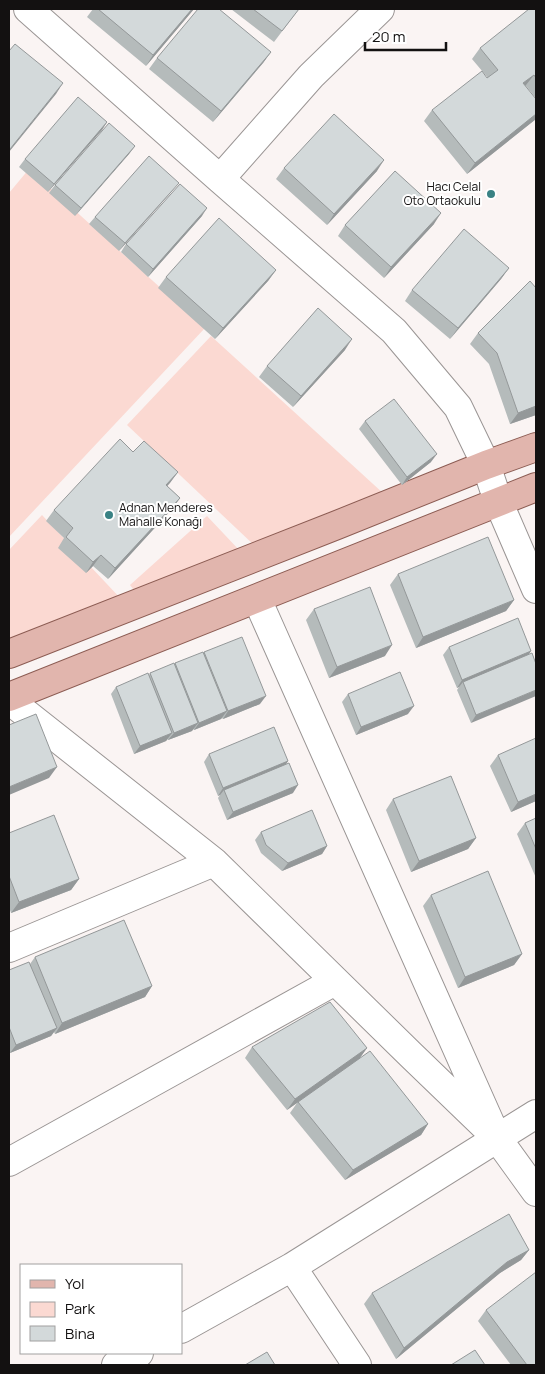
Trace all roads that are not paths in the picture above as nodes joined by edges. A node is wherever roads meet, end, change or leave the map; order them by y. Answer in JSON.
{"nodes":[{"id":1,"x":28,"y":9,"type":"edge"},
{"id":2,"x":380,"y":9,"type":"edge"},
{"id":3,"x":220,"y":179,"type":"junction"},
{"id":4,"x":536,"y":447,"type":"edge"},
{"id":5,"x":486,"y":466,"type":"junction"},
{"id":6,"x":536,"y":487,"type":"edge"},
{"id":7,"x":498,"y":502,"type":"junction"},
{"id":8,"x":536,"y":589,"type":"edge"},
{"id":9,"x":257,"y":599,"type":"junction"},
{"id":10,"x":9,"y":654,"type":"edge"},
{"id":11,"x":9,"y":699,"type":"edge"},
{"id":12,"x":214,"y":862,"type":"junction"},
{"id":13,"x":9,"y":948,"type":"edge"},
{"id":14,"x":335,"y":981,"type":"junction"},
{"id":15,"x":536,"y":1114,"type":"edge"},
{"id":16,"x":497,"y":1138,"type":"junction"},
{"id":17,"x":9,"y":1162,"type":"edge"},
{"id":18,"x":536,"y":1192,"type":"edge"},
{"id":19,"x":292,"y":1267,"type":"junction"},
{"id":20,"x":182,"y":1328,"type":"edge"},
{"id":21,"x":137,"y":1354,"type":"edge"},
{"id":22,"x":116,"y":1365,"type":"edge"},
{"id":23,"x":358,"y":1365,"type":"edge"}],
"edges":[{"from":1,"to":3,"type":"street"},
{"from":2,"to":3,"type":"street"},
{"from":3,"to":5,"type":"street"},
{"from":4,"to":5,"type":"main road"},
{"from":5,"to":7,"type":"street"},
{"from":5,"to":10,"type":"main road"},
{"from":6,"to":7,"type":"main road"},
{"from":7,"to":8,"type":"street"},
{"from":7,"to":9,"type":"main road"},
{"from":9,"to":11,"type":"main road"},
{"from":9,"to":16,"type":"street"},
{"from":11,"to":12,"type":"street"},
{"from":12,"to":13,"type":"street"},
{"from":12,"to":14,"type":"street"},
{"from":14,"to":16,"type":"street"},
{"from":14,"to":17,"type":"street"},
{"from":15,"to":16,"type":"street"},
{"from":16,"to":18,"type":"street"},
{"from":16,"to":19,"type":"street"},
{"from":19,"to":20,"type":"street"},
{"from":19,"to":23,"type":"street"},
{"from":21,"to":22,"type":"street"}]}
